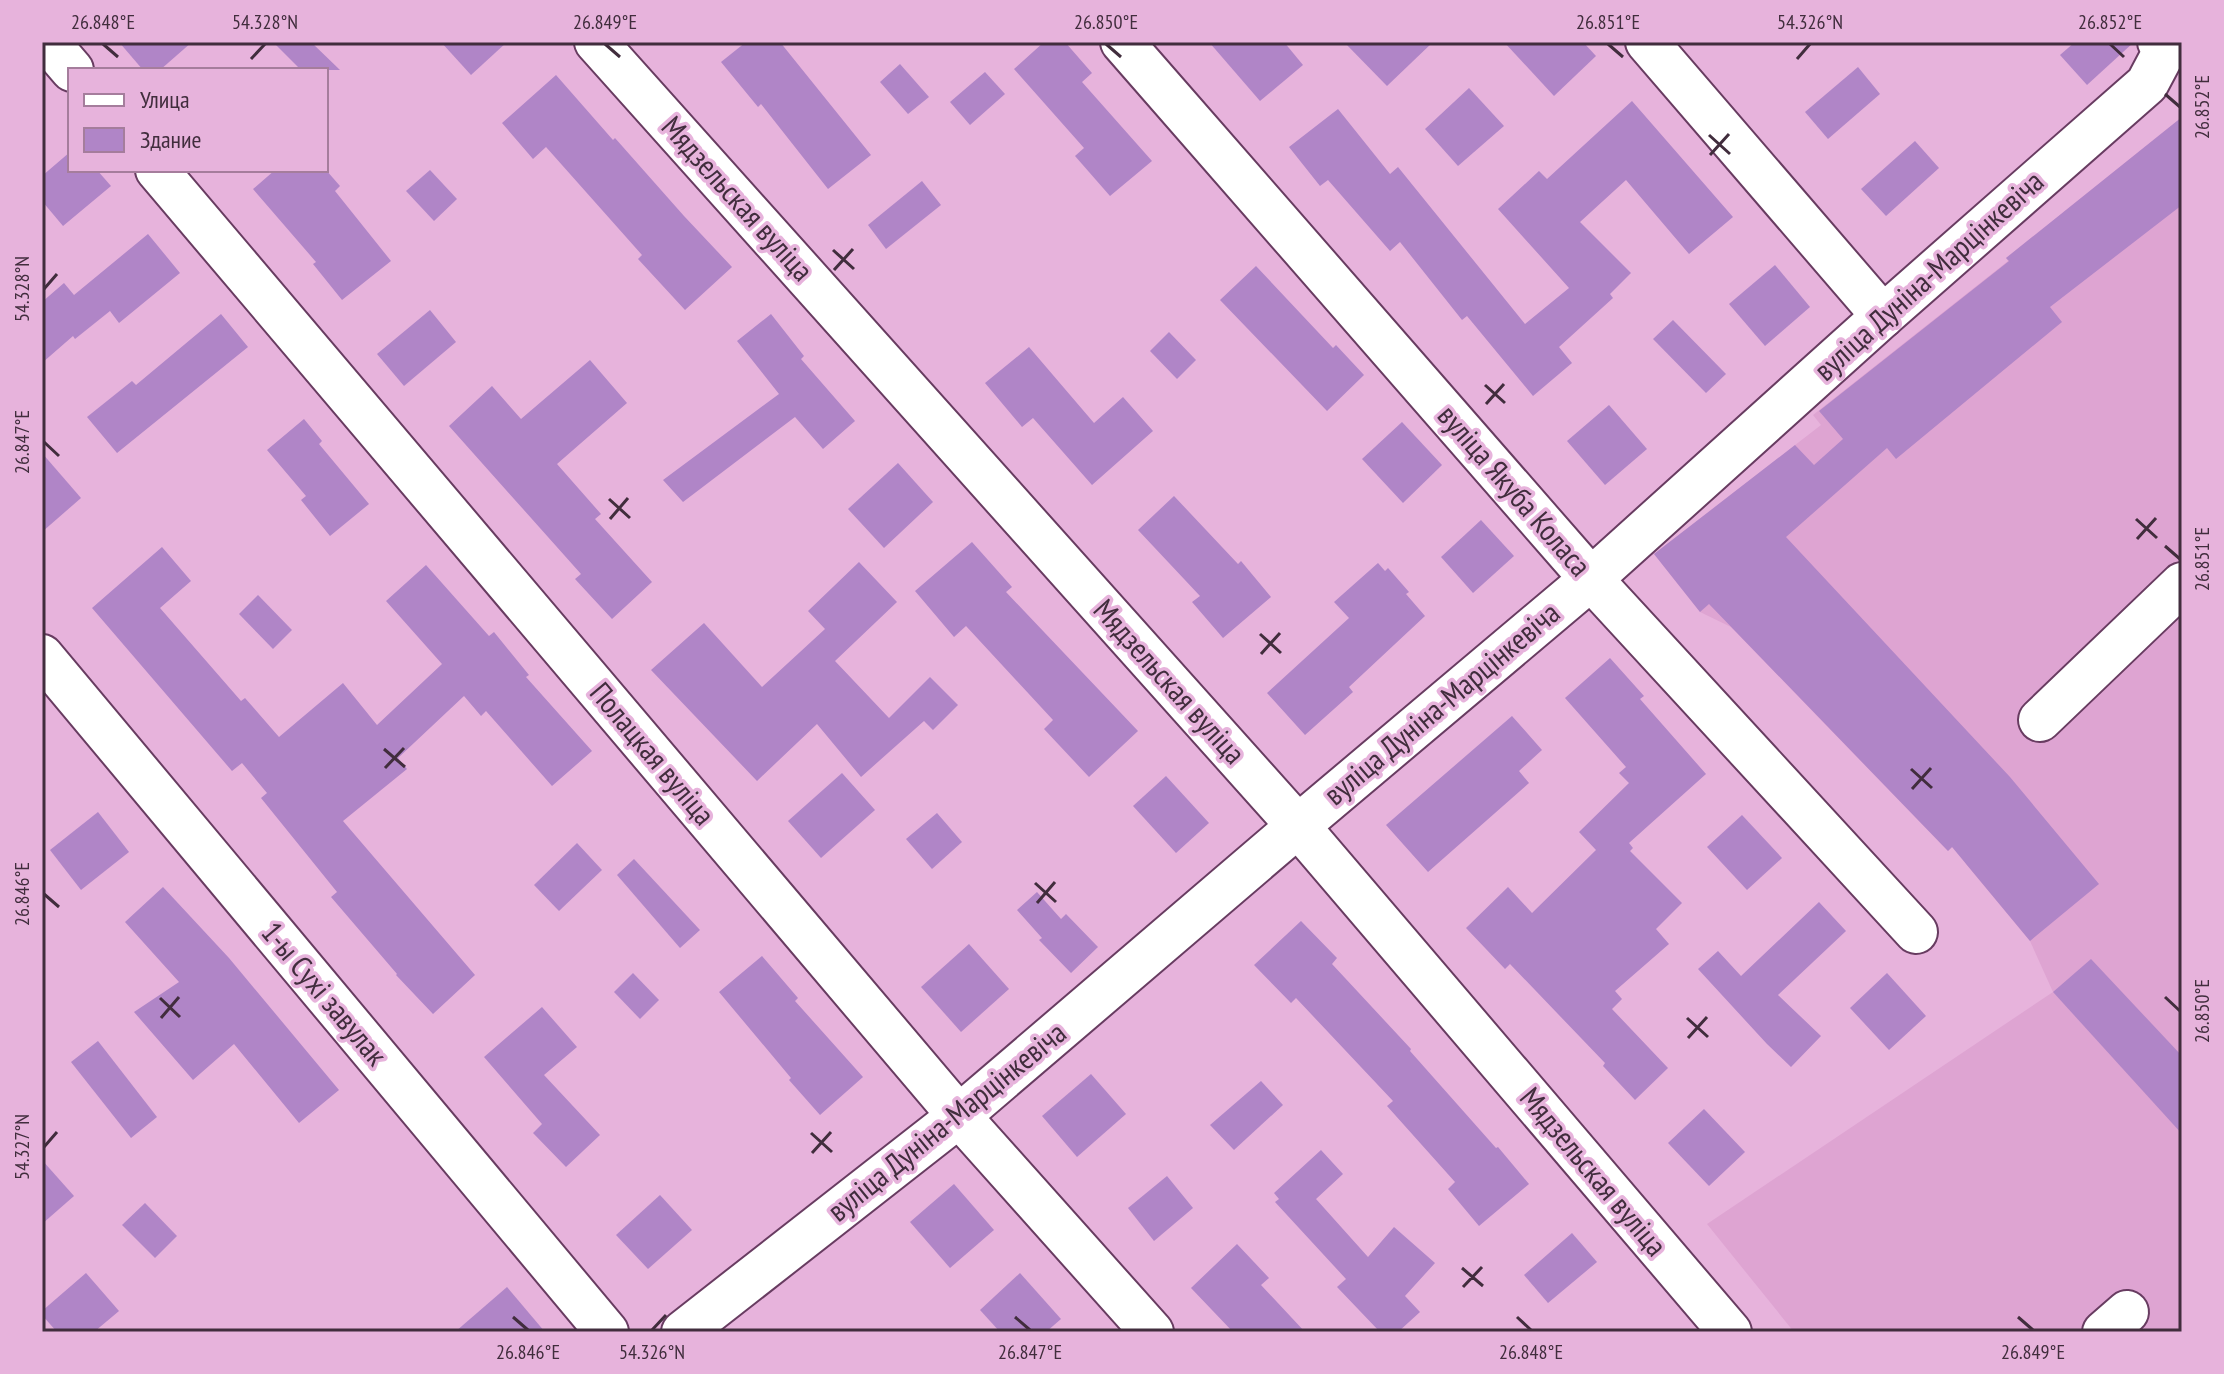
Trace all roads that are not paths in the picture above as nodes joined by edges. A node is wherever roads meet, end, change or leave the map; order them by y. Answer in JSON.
{"nodes":[{"id":1,"x":48,"y":42,"type":"edge"},
{"id":2,"x":596,"y":42,"type":"edge"},
{"id":3,"x":1122,"y":42,"type":"edge"},
{"id":4,"x":1647,"y":42,"type":"edge"},
{"id":5,"x":2159,"y":42,"type":"edge"},
{"id":6,"x":70,"y":68,"type":"edge"},
{"id":7,"x":159,"y":172,"type":"edge"},
{"id":8,"x":1883,"y":316,"type":"junction"},
{"id":9,"x":1591,"y":579,"type":"junction"},
{"id":10,"x":2182,"y":584,"type":"edge"},
{"id":11,"x":42,"y":656,"type":"edge"},
{"id":12,"x":2040,"y":720,"type":"dead end"},
{"id":13,"x":1298,"y":826,"type":"junction"},
{"id":14,"x":1916,"y":932,"type":"dead end"},
{"id":15,"x":959,"y":1116,"type":"junction"},
{"id":16,"x":607,"y":1332,"type":"edge"},
{"id":17,"x":683,"y":1332,"type":"edge"},
{"id":18,"x":1152,"y":1332,"type":"edge"},
{"id":19,"x":1730,"y":1332,"type":"edge"}],
"edges":[{"from":1,"to":6,"type":"street"},
{"from":2,"to":13,"type":"street","name":"Мядзельская вуліца"},
{"from":3,"to":9,"type":"street","name":"вуліца Якуба Коласа"},
{"from":4,"to":8,"type":"street"},
{"from":5,"to":8,"type":"street","name":"вуліца Дуніна-Марцінкевіча"},
{"from":7,"to":15,"type":"street","name":"Полацкая вуліца"},
{"from":8,"to":9,"type":"street","name":"вуліца Дуніна-Марцінкевіча"},
{"from":9,"to":13,"type":"street","name":"вуліца Дуніна-Марцінкевіча"},
{"from":9,"to":14,"type":"street","name":"вуліца Якуба Коласа"},
{"from":10,"to":12,"type":"street"},
{"from":11,"to":16,"type":"street","name":"1-ы Сухі завулак"},
{"from":13,"to":15,"type":"street","name":"вуліца Дуніна-Марцінкевіча"},
{"from":13,"to":19,"type":"street","name":"Мядзельская вуліца"},
{"from":15,"to":17,"type":"street","name":"вуліца Дуніна-Марцінкевіча"},
{"from":15,"to":18,"type":"street","name":"Полацкая вуліца"}]}
